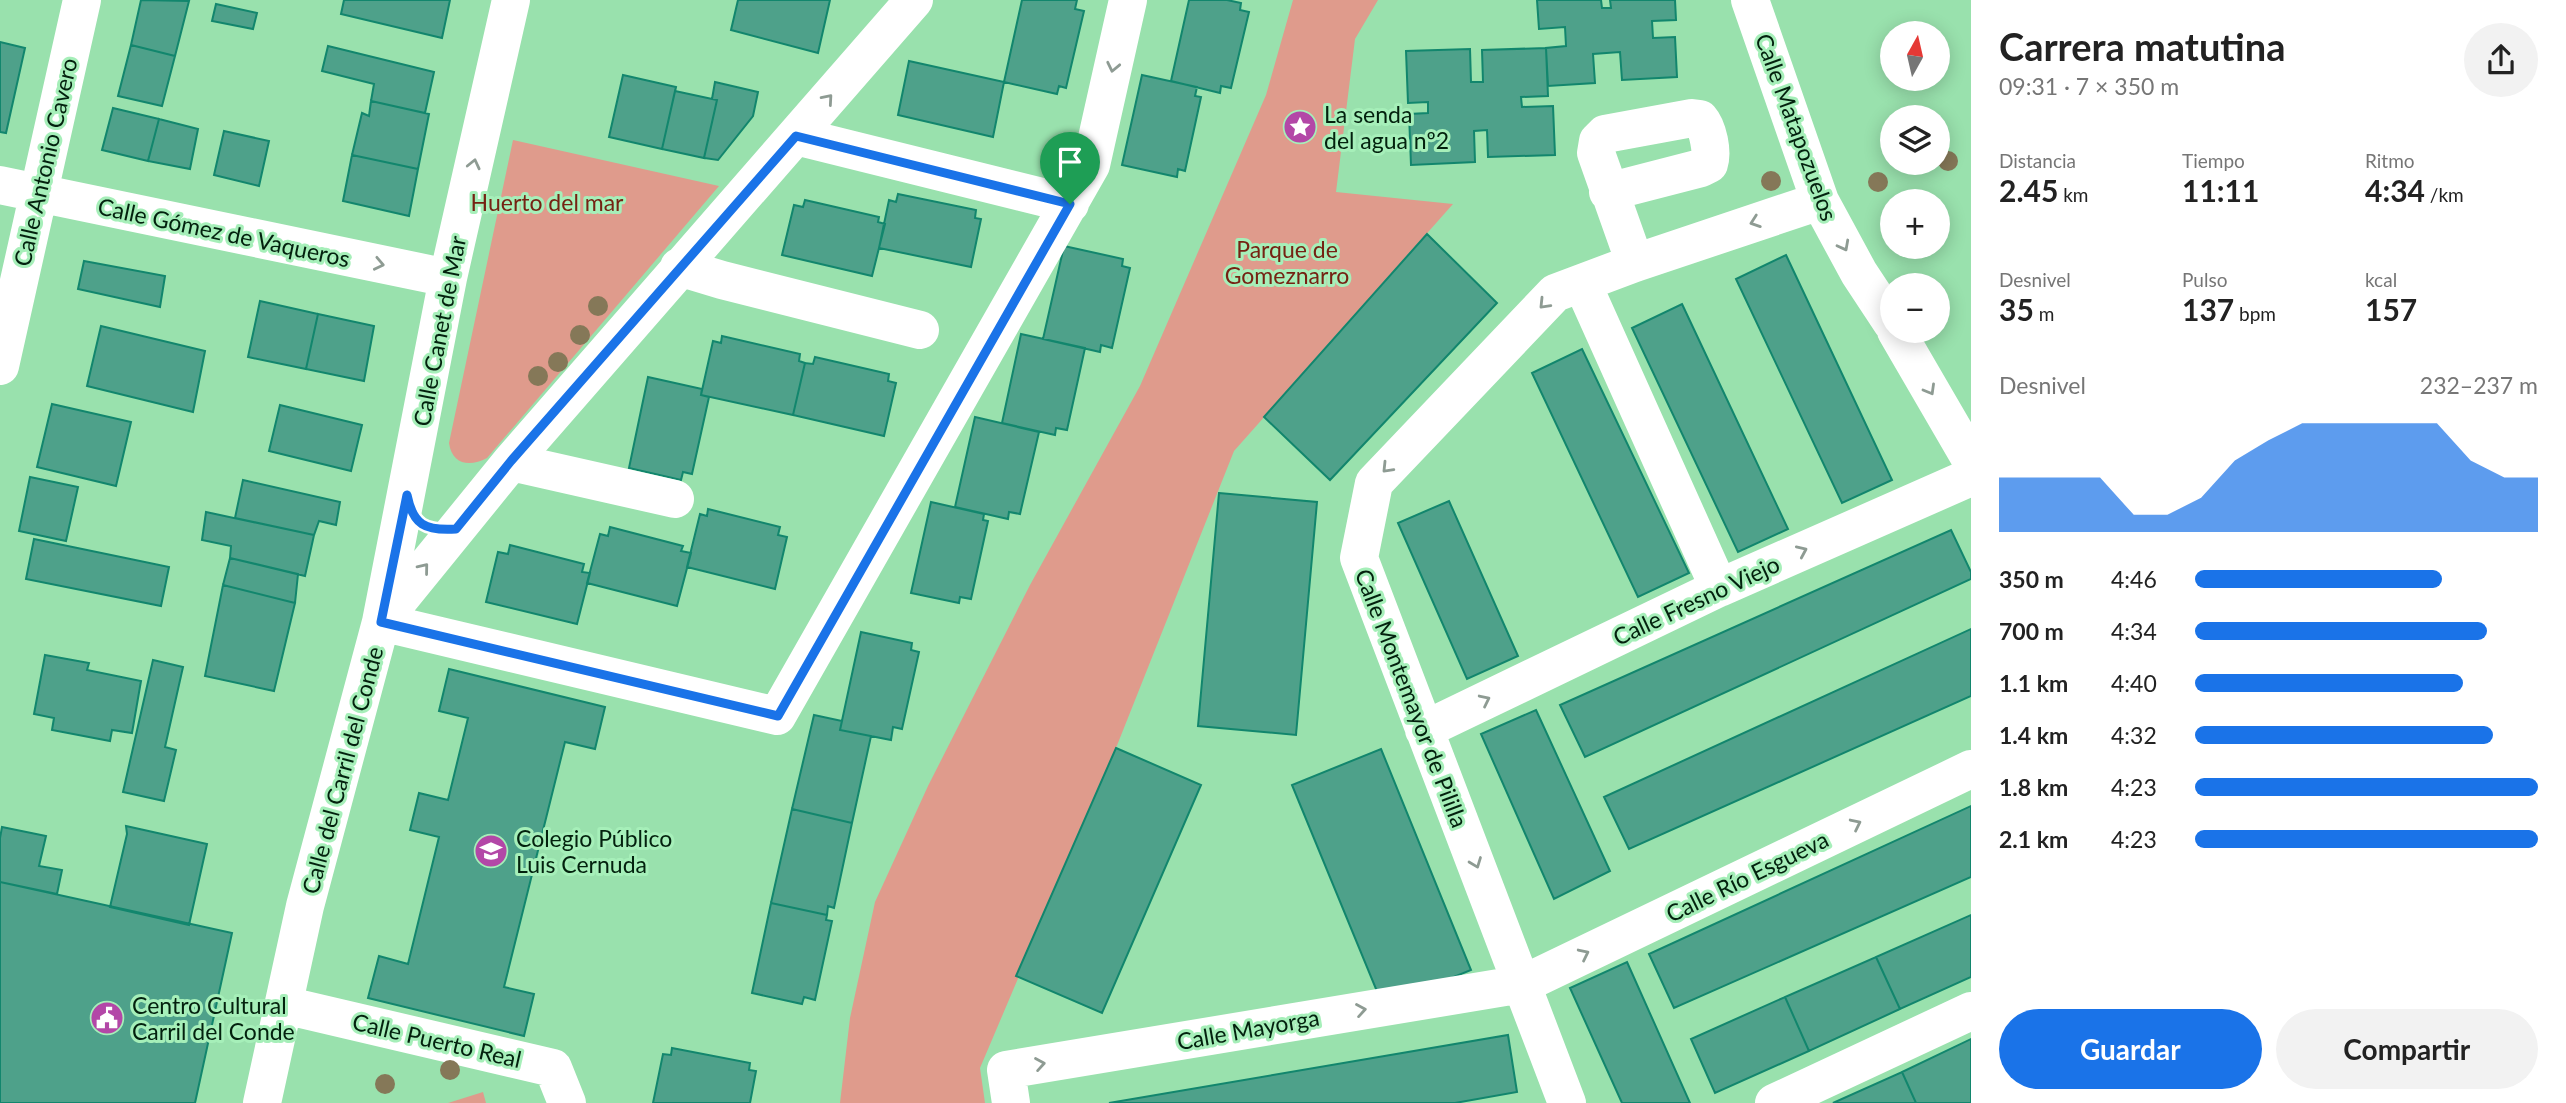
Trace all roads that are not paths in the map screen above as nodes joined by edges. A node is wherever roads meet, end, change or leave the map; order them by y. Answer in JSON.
{"nodes":[{"id":1,"x":82,"y":0,"type":"edge"},
{"id":2,"x":511,"y":0,"type":"edge"},
{"id":3,"x":914,"y":0,"type":"edge"},
{"id":4,"x":1128,"y":0,"type":"edge"},
{"id":5,"x":1750,"y":0,"type":"edge"},
{"id":6,"x":796,"y":136,"type":"junction"},
{"id":7,"x":0,"y":185,"type":"edge"},
{"id":8,"x":1608,"y":192,"type":"dead end"},
{"id":9,"x":38,"y":193,"type":"junction"},
{"id":10,"x":1820,"y":201,"type":"junction"},
{"id":11,"x":1070,"y":204,"type":"junction"},
{"id":12,"x":1635,"y":263,"type":"junction"},
{"id":13,"x":679,"y":267,"type":"junction"},
{"id":14,"x":448,"y":278,"type":"junction"},
{"id":15,"x":1582,"y":283,"type":"junction"},
{"id":16,"x":1880,"y":305,"type":"edge"},
{"id":17,"x":920,"y":330,"type":"dead end"},
{"id":18,"x":1903,"y":343,"type":"edge"},
{"id":19,"x":0,"y":366,"type":"edge"},
{"id":20,"x":1971,"y":460,"type":"edge"},
{"id":21,"x":511,"y":461,"type":"junction"},
{"id":22,"x":1971,"y":477,"type":"edge"},
{"id":23,"x":407,"y":495,"type":"junction"},
{"id":24,"x":674,"y":499,"type":"dead end"},
{"id":25,"x":456,"y":529,"type":"junction"},
{"id":26,"x":1719,"y":588,"type":"junction"},
{"id":27,"x":381,"y":622,"type":"junction"},
{"id":28,"x":1424,"y":730,"type":"junction"},
{"id":29,"x":1971,"y":769,"type":"edge"},
{"id":30,"x":1523,"y":984,"type":"junction"},
{"id":31,"x":284,"y":1005,"type":"junction"},
{"id":32,"x":1971,"y":1011,"type":"edge"},
{"id":33,"x":262,"y":1103,"type":"edge"},
{"id":34,"x":566,"y":1103,"type":"edge"},
{"id":35,"x":1011,"y":1103,"type":"edge"},
{"id":36,"x":1567,"y":1103,"type":"edge"},
{"id":37,"x":1774,"y":1103,"type":"edge"}],
"edges":[{"from":1,"to":9,"type":"street","name":"Calle Antonio Cavero"},
{"from":14,"to":2,"type":"street","name":"Calle Canet de Mar","one_way":true},
{"from":6,"to":3,"type":"street","name":"Calle del Carril del Conde","one_way":true},
{"from":4,"to":11,"type":"street","one_way":true},
{"from":5,"to":10,"type":"street","name":"Calle Matapozuelos"},
{"from":6,"to":11,"type":"street"},
{"from":6,"to":13,"type":"street","name":"Calle del Carril del Conde"},
{"from":7,"to":9,"type":"street","name":"Calle Gómez de Vaqueros"},
{"from":8,"to":12,"type":"street"},
{"from":9,"to":14,"type":"street","name":"Calle Gómez de Vaqueros","one_way":true},
{"from":9,"to":19,"type":"street","name":"Calle Antonio Cavero"},
{"from":10,"to":12,"type":"street","name":"Calle Montemayor de Pililla","one_way":true},
{"from":10,"to":16,"type":"street","name":"Calle Matapozuelos","one_way":true},
{"from":11,"to":27,"type":"street"},
{"from":12,"to":15,"type":"street","name":"Calle Montemayor de Pililla"},
{"from":13,"to":17,"type":"street"},
{"from":13,"to":21,"type":"street","name":"Calle del Carril del Conde"},
{"from":14,"to":23,"type":"street","name":"Calle Canet de Mar"},
{"from":15,"to":26,"type":"street"},
{"from":15,"to":28,"type":"street","name":"Calle Montemayor de Pililla","one_way":true},
{"from":18,"to":20,"type":"street","one_way":true},
{"from":21,"to":24,"type":"street"},
{"from":21,"to":25,"type":"street","name":"Calle del Carril del Conde"},
{"from":26,"to":22,"type":"street","name":"Calle Fresno Viejo","one_way":true},
{"from":23,"to":25,"type":"street"},
{"from":23,"to":27,"type":"street","name":"Calle Canet de Mar"},
{"from":27,"to":25,"type":"street","name":"Calle del Carril del Conde","one_way":true},
{"from":28,"to":26,"type":"street","name":"Calle Fresno Viejo","one_way":true},
{"from":27,"to":31,"type":"street","name":"Calle del Carril del Conde"},
{"from":28,"to":30,"type":"street","name":"Calle Montemayor de Pililla","one_way":true},
{"from":30,"to":29,"type":"street","name":"Calle Río Esgueva","one_way":true},
{"from":35,"to":30,"type":"street","name":"Calle Mayorga","one_way":true},
{"from":30,"to":36,"type":"street","name":"Calle Montemayor de Pililla"},
{"from":31,"to":33,"type":"street","name":"Calle del Carril del Conde"},
{"from":31,"to":34,"type":"street","name":"Calle Puerto Real"},
{"from":32,"to":37,"type":"street"}]}
